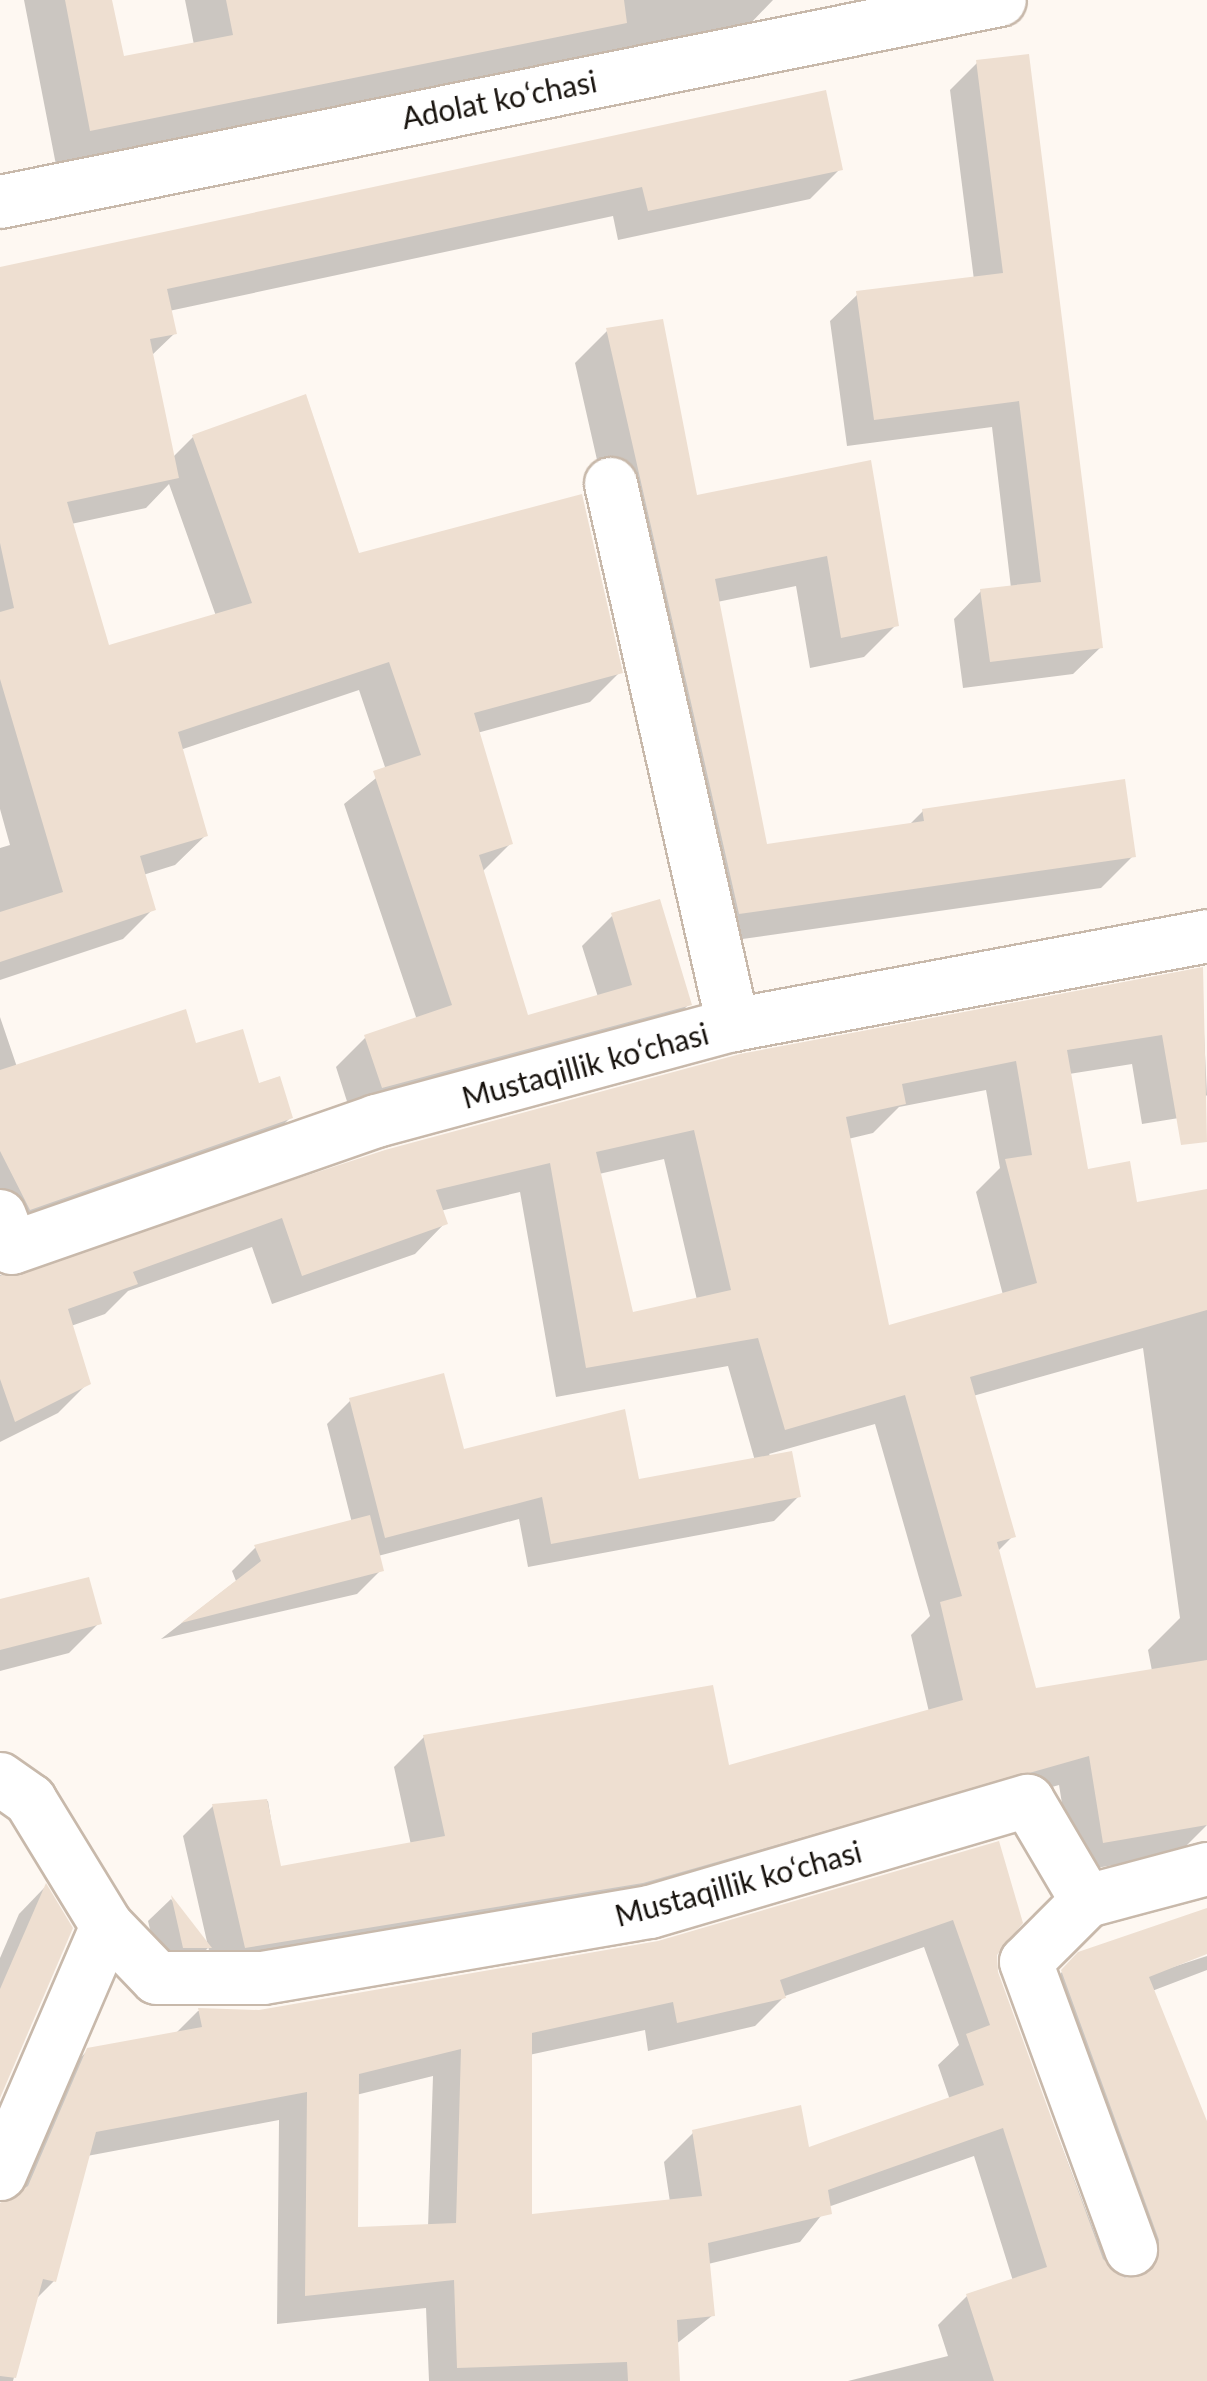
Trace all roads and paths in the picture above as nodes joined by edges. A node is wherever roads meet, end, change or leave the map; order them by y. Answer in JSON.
{"nodes":[{"id":1,"x":1000,"y":0,"type":"edge"},
{"id":2,"x":0,"y":202,"type":"edge"},
{"id":3,"x":611,"y":484,"type":"dead end"},
{"id":4,"x":1207,"y":936,"type":"edge"},
{"id":5,"x":733,"y":1025,"type":"junction"},
{"id":6,"x":0,"y":1216,"type":"edge"},
{"id":7,"x":0,"y":1779,"type":"edge"},
{"id":8,"x":1207,"y":1869,"type":"edge"},
{"id":9,"x":1087,"y":1901,"type":"junction"},
{"id":10,"x":107,"y":1926,"type":"junction"},
{"id":11,"x":0,"y":2174,"type":"edge"},
{"id":12,"x":1131,"y":2249,"type":"dead end"}],
"edges":[{"from":1,"to":2,"type":"street","name":"Adolat koʻchasi"},
{"from":3,"to":5,"type":"street"},
{"from":4,"to":5,"type":"street","name":"Mustaqillik ko‘chasi"},
{"from":5,"to":6,"type":"street","name":"Mustaqillik ko‘chasi"},
{"from":7,"to":10,"type":"street","name":"Mustaqillik ko‘chasi"},
{"from":8,"to":9,"type":"street"},
{"from":9,"to":10,"type":"street","name":"Mustaqillik ko‘chasi"},
{"from":9,"to":12,"type":"street"},
{"from":10,"to":11,"type":"street"}]}
